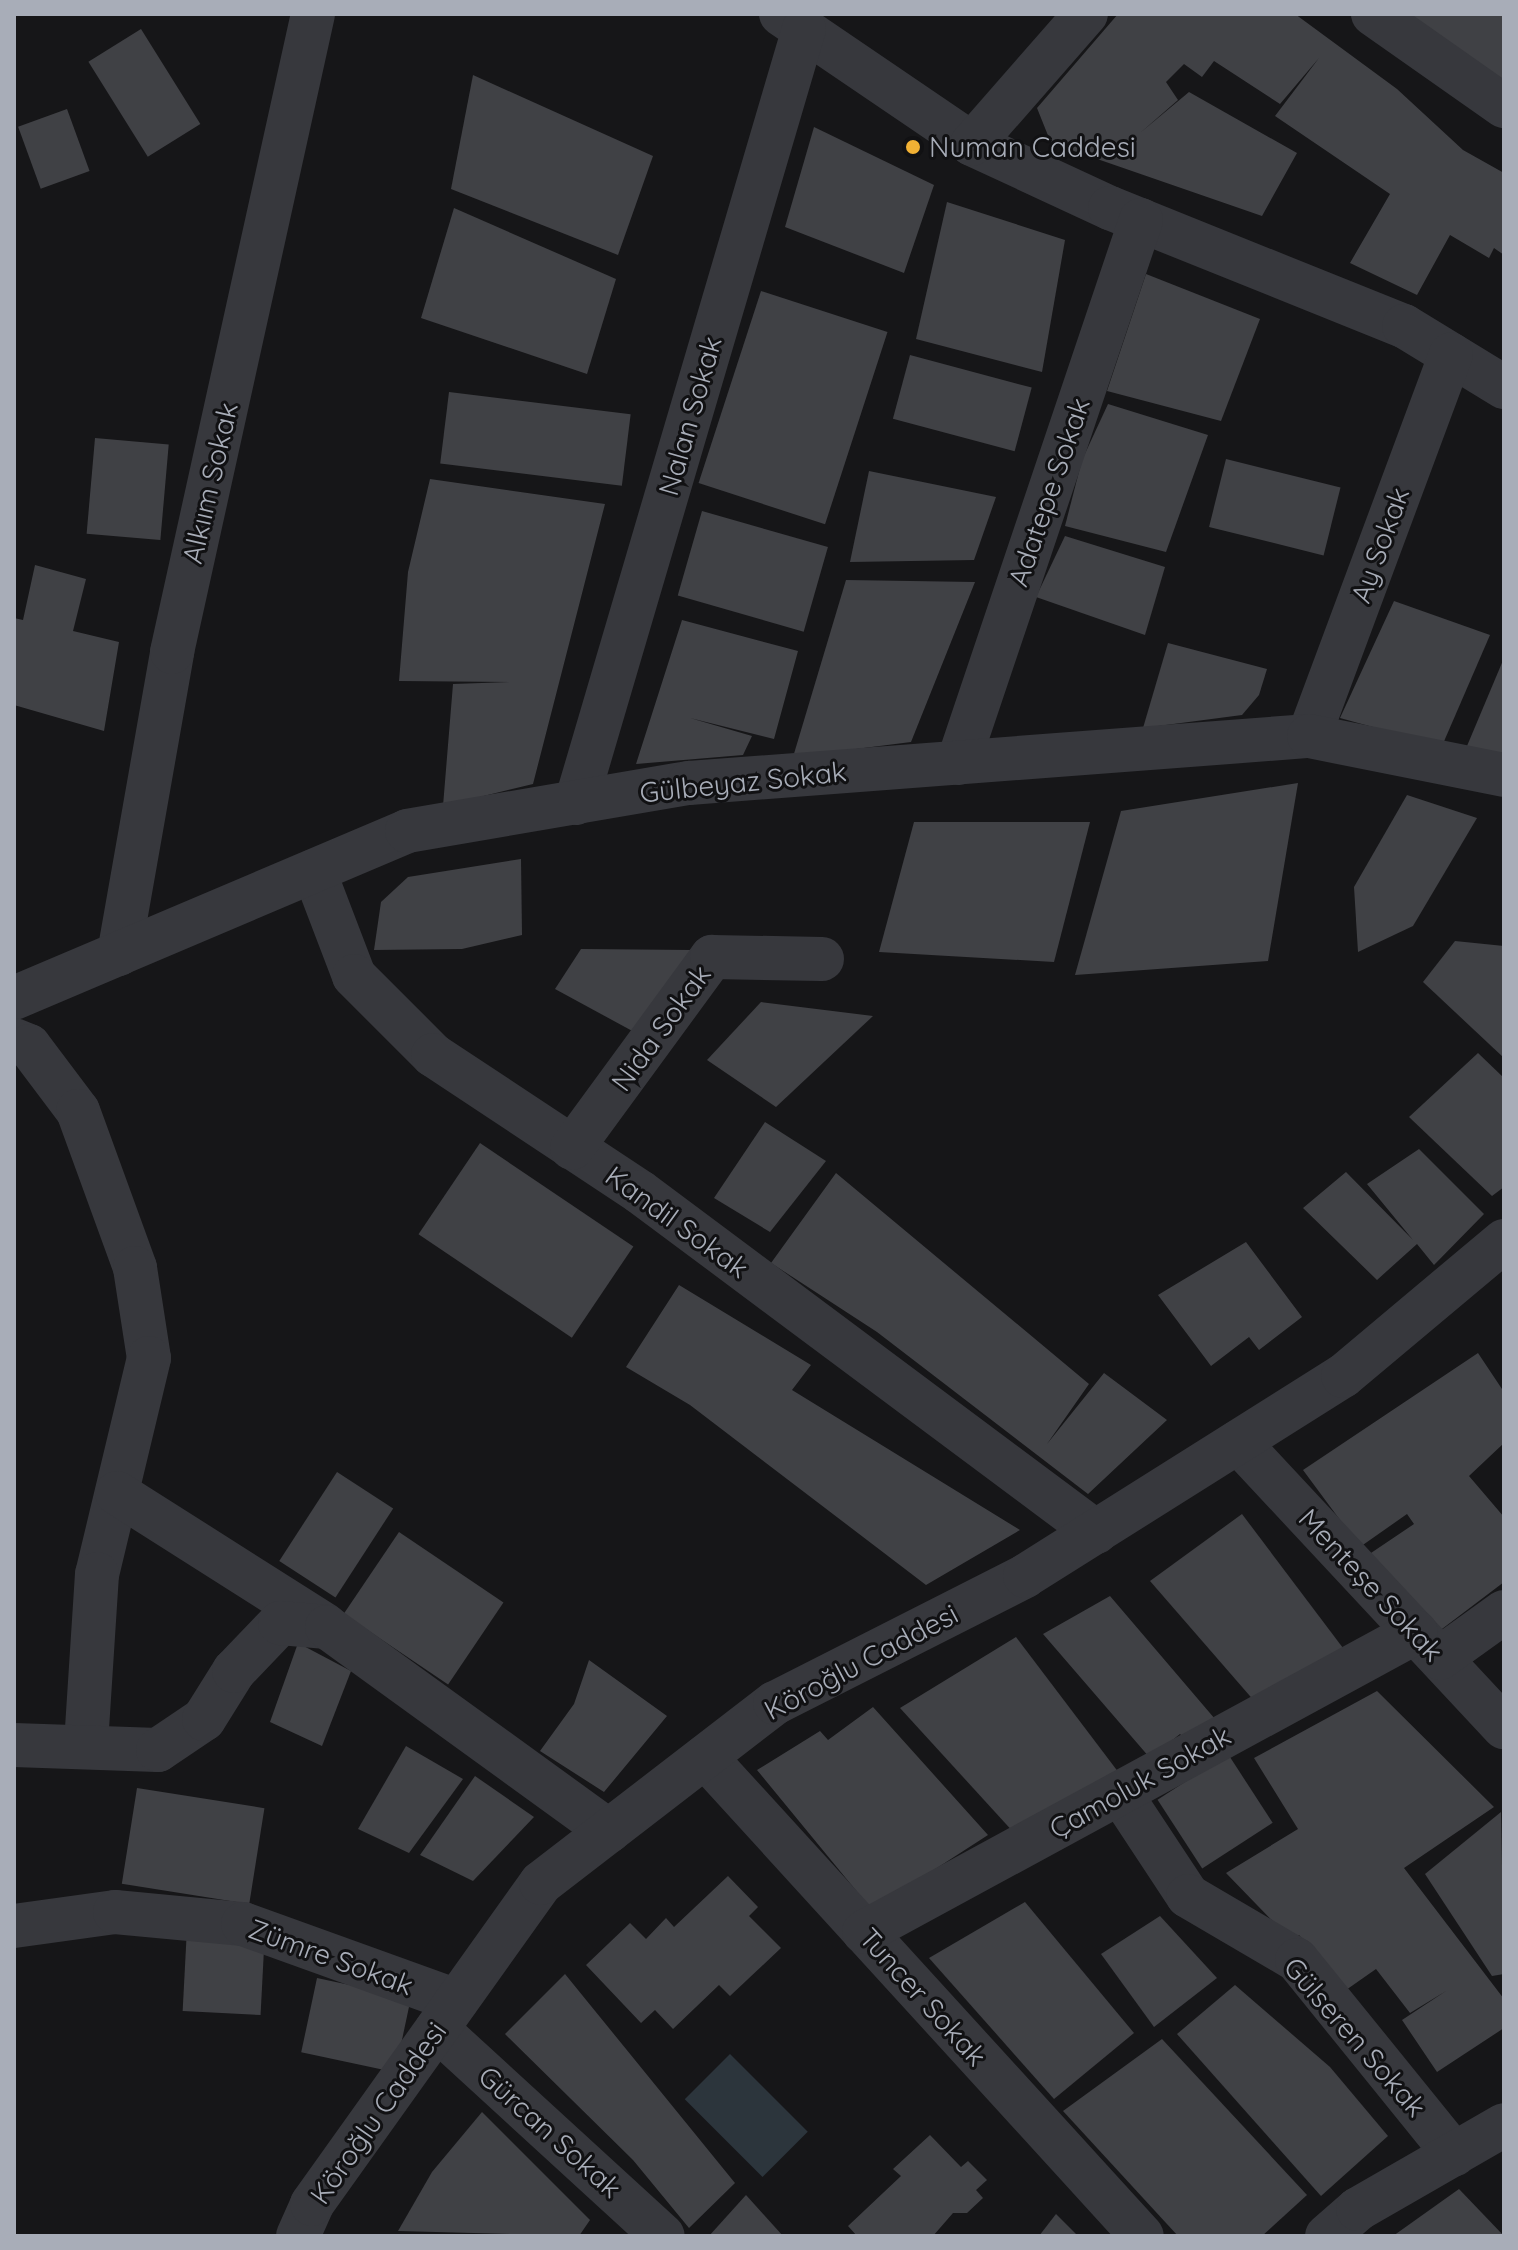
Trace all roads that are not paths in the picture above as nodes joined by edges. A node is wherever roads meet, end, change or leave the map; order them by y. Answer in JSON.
{"nodes":[{"id":1,"x":313,"y":14,"type":"edge"},
{"id":2,"x":1086,"y":14,"type":"edge"},
{"id":3,"x":1373,"y":14,"type":"edge"},
{"id":4,"x":792,"y":22,"type":"edge"},
{"id":5,"x":1504,"y":106,"type":"edge"},
{"id":6,"x":972,"y":144,"type":"junction"},
{"id":7,"x":1141,"y":220,"type":"junction"},
{"id":8,"x":1451,"y":355,"type":"junction"},
{"id":9,"x":1504,"y":387,"type":"edge"},
{"id":10,"x":1309,"y":736,"type":"junction"},
{"id":11,"x":958,"y":763,"type":"junction"},
{"id":12,"x":1504,"y":775,"type":"edge"},
{"id":13,"x":576,"y":803,"type":"junction"},
{"id":14,"x":314,"y":871,"type":"junction"},
{"id":15,"x":119,"y":954,"type":"junction"},
{"id":16,"x":822,"y":959,"type":"dead end"},
{"id":17,"x":14,"y":998,"type":"edge"},
{"id":18,"x":14,"y":1040,"type":"edge"},
{"id":19,"x":572,"y":1148,"type":"junction"},
{"id":20,"x":1504,"y":1241,"type":"edge"},
{"id":21,"x":1238,"y":1442,"type":"junction"},
{"id":22,"x":117,"y":1493,"type":"junction"},
{"id":23,"x":1096,"y":1532,"type":"junction"},
{"id":24,"x":1504,"y":1612,"type":"edge"},
{"id":25,"x":327,"y":1627,"type":"junction"},
{"id":26,"x":1428,"y":1645,"type":"junction"},
{"id":27,"x":1504,"y":1727,"type":"edge"},
{"id":28,"x":14,"y":1745,"type":"edge"},
{"id":29,"x":86,"y":1745,"type":"junction"},
{"id":30,"x":705,"y":1757,"type":"junction"},
{"id":31,"x":1120,"y":1793,"type":"junction"},
{"id":32,"x":609,"y":1831,"type":"junction"},
{"id":33,"x":14,"y":1926,"type":"edge"},
{"id":34,"x":864,"y":1932,"type":"junction"},
{"id":35,"x":447,"y":2015,"type":"junction"},
{"id":36,"x":1485,"y":2145,"type":"edge"},
{"id":37,"x":298,"y":2236,"type":"edge"},
{"id":38,"x":663,"y":2236,"type":"edge"},
{"id":39,"x":1142,"y":2236,"type":"edge"},
{"id":40,"x":1327,"y":2236,"type":"edge"}],
"edges":[{"from":1,"to":15,"type":"street","name":"Alkıım Sokak"},
{"from":2,"to":6,"type":"street"},
{"from":3,"to":5,"type":"street"},
{"from":4,"to":6,"type":"street"},
{"from":4,"to":13,"type":"street","name":"Nalan Sokak"},
{"from":6,"to":7,"type":"street"},
{"from":7,"to":8,"type":"street"},
{"from":7,"to":11,"type":"street","name":"Adatepe Sokak"},
{"from":8,"to":9,"type":"street"},
{"from":8,"to":10,"type":"street","name":"Ay Sokak"},
{"from":10,"to":11,"type":"street","name":"Gülbeyaz Sokak"},
{"from":10,"to":12,"type":"street","name":"Gülbeyaz Sokak"},
{"from":11,"to":13,"type":"street","name":"Gülbeyaz Sokak"},
{"from":13,"to":14,"type":"street","name":"Gülbeyaz Sokak"},
{"from":14,"to":15,"type":"street","name":"Gülbeyaz Sokak"},
{"from":14,"to":19,"type":"street","name":"Kandil Sokak"},
{"from":15,"to":17,"type":"street","name":"Gülbeyaz Sokak"},
{"from":16,"to":19,"type":"street","name":"Nida Sokak"},
{"from":18,"to":22,"type":"street"},
{"from":19,"to":23,"type":"street","name":"Kandil Sokak"},
{"from":20,"to":21,"type":"street","name":"Köroğlu Caddesi"},
{"from":21,"to":23,"type":"street","name":"Köroğlu Caddesi"},
{"from":21,"to":26,"type":"street","name":"Menteşe Sokak"},
{"from":22,"to":25,"type":"street"},
{"from":22,"to":29,"type":"street"},
{"from":23,"to":30,"type":"street","name":"Köroğlu Caddesi"},
{"from":24,"to":26,"type":"street","name":"Çamoluk Sokak"},
{"from":25,"to":29,"type":"street"},
{"from":25,"to":32,"type":"street"},
{"from":26,"to":27,"type":"street","name":"Menteşe Sokak"},
{"from":26,"to":31,"type":"street","name":"Çamoluk Sokak"},
{"from":28,"to":29,"type":"street"},
{"from":30,"to":32,"type":"street","name":"Köroğlu Caddesi"},
{"from":30,"to":34,"type":"street","name":"Tuncer Sokak"},
{"from":31,"to":34,"type":"street","name":"Çamoluk Sokak"},
{"from":31,"to":36,"type":"street","name":"Gülseren Sokak"},
{"from":32,"to":35,"type":"street","name":"Köroğlu Caddesi"},
{"from":33,"to":35,"type":"street","name":"Zümre Sokak"},
{"from":34,"to":39,"type":"street","name":"Tuncer Sokak"},
{"from":35,"to":37,"type":"street","name":"Köroğlu Caddesi"},
{"from":35,"to":38,"type":"street","name":"Gürcan Sokak"},
{"from":36,"to":40,"type":"street"}]}
